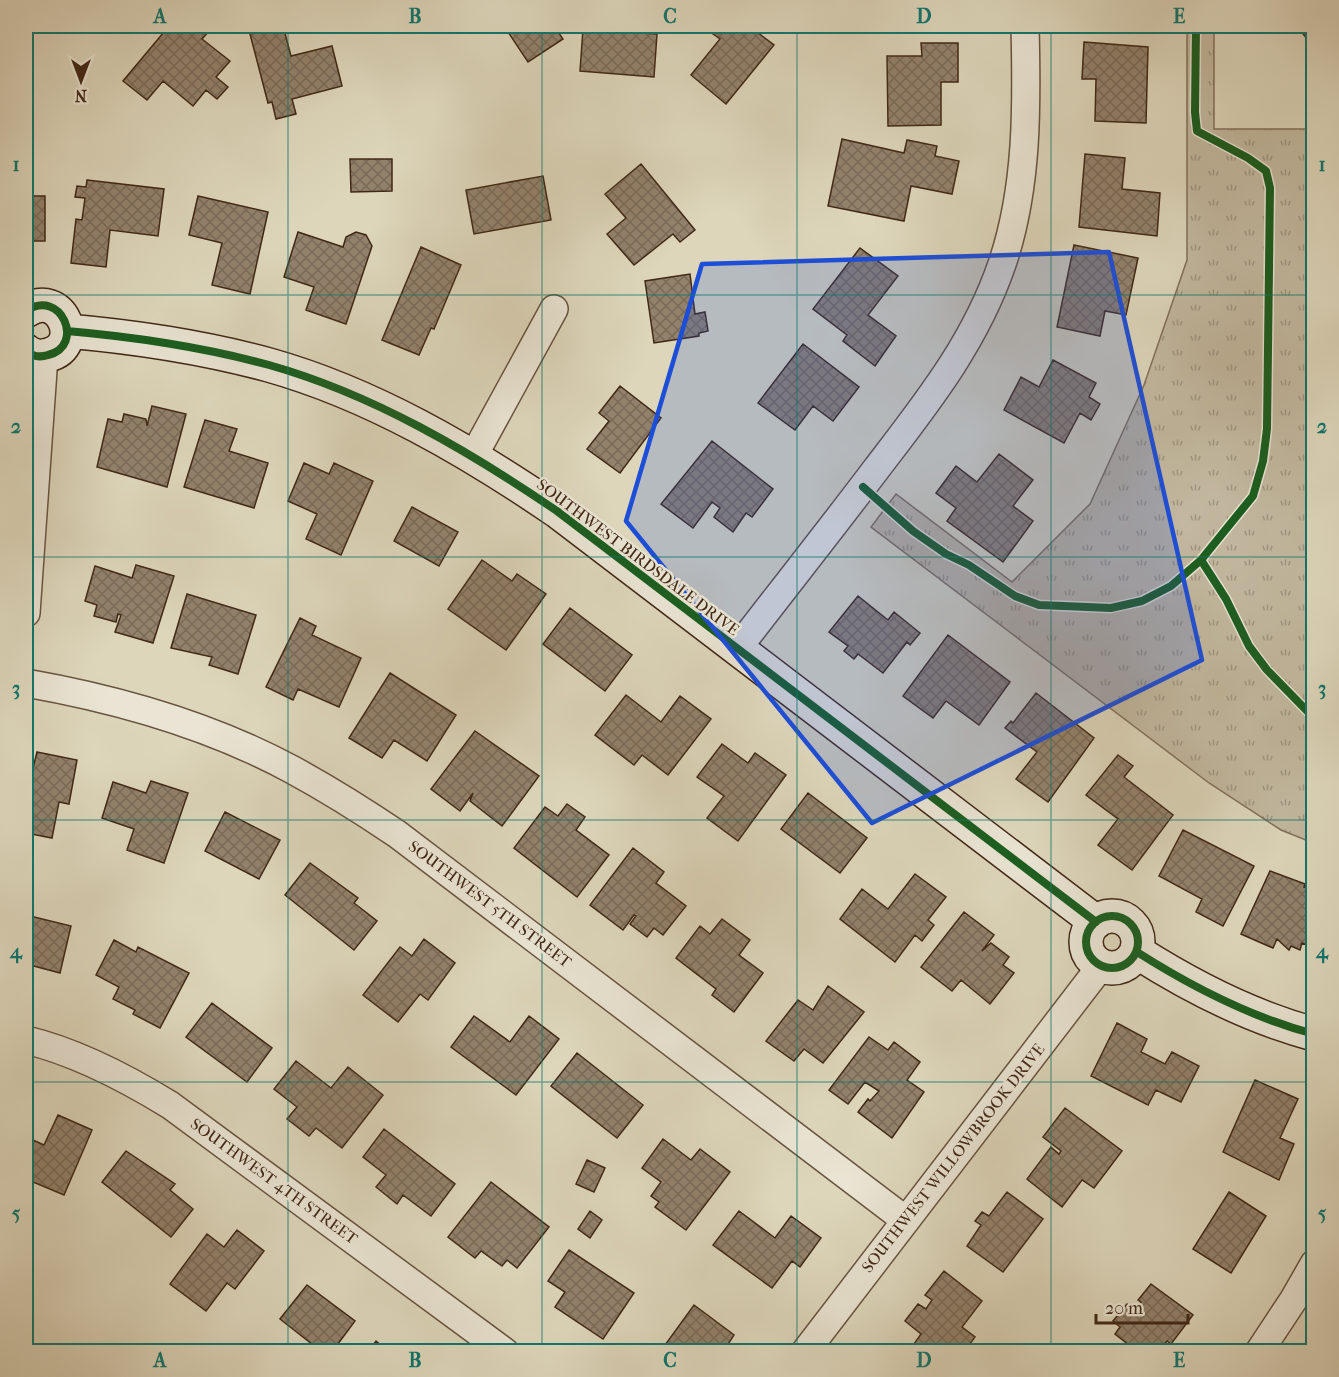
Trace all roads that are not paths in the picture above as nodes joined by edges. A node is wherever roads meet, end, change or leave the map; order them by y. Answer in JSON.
{"nodes":[{"id":1,"x":1025,"y":26,"type":"edge"},
{"id":2,"x":554,"y":309,"type":"dead end"},
{"id":3,"x":26,"y":311,"type":"edge"},
{"id":4,"x":68,"y":331,"type":"junction"},
{"id":5,"x":35,"y":354,"type":"edge"},
{"id":6,"x":473,"y":457,"type":"junction"},
{"id":7,"x":26,"y":613,"type":"edge"},
{"id":8,"x":738,"y":648,"type":"junction"},
{"id":9,"x":26,"y":683,"type":"edge"},
{"id":10,"x":1096,"y":922,"type":"junction"},
{"id":11,"x":1137,"y":952,"type":"junction"},
{"id":12,"x":1101,"y":966,"type":"junction"},
{"id":13,"x":1314,"y":1034,"type":"edge"},
{"id":14,"x":26,"y":1040,"type":"edge"},
{"id":15,"x":904,"y":1219,"type":"junction"},
{"id":16,"x":1314,"y":1264,"type":"edge"},
{"id":17,"x":505,"y":1352,"type":"edge"},
{"id":18,"x":805,"y":1352,"type":"edge"},
{"id":19,"x":1259,"y":1352,"type":"edge"}],
"edges":[{"from":1,"to":8,"type":"street"},
{"from":2,"to":6,"type":"street"},
{"from":3,"to":4,"type":"street"},
{"from":4,"to":5,"type":"street"},
{"from":4,"to":6,"type":"street","name":"SOUTHWEST BIRDSDALE DRIVE"},
{"from":5,"to":7,"type":"street"},
{"from":6,"to":8,"type":"street","name":"SOUTHWEST BIRDSDALE DRIVE"},
{"from":8,"to":10,"type":"street","name":"SOUTHWEST BIRDSDALE DRIVE"},
{"from":9,"to":15,"type":"street","name":"SOUTHWEST 5TH STREET"},
{"from":10,"to":11,"type":"street"},
{"from":10,"to":12,"type":"street"},
{"from":11,"to":12,"type":"street"},
{"from":11,"to":13,"type":"street"},
{"from":12,"to":15,"type":"street","name":"SOUTHWEST WILLOWBROOK DRIVE"},
{"from":14,"to":17,"type":"street","name":"SOUTHWEST 4TH STREET"},
{"from":15,"to":18,"type":"street","name":"SOUTHWEST WILLOWBROOK DRIVE"},
{"from":16,"to":19,"type":"street"}]}
